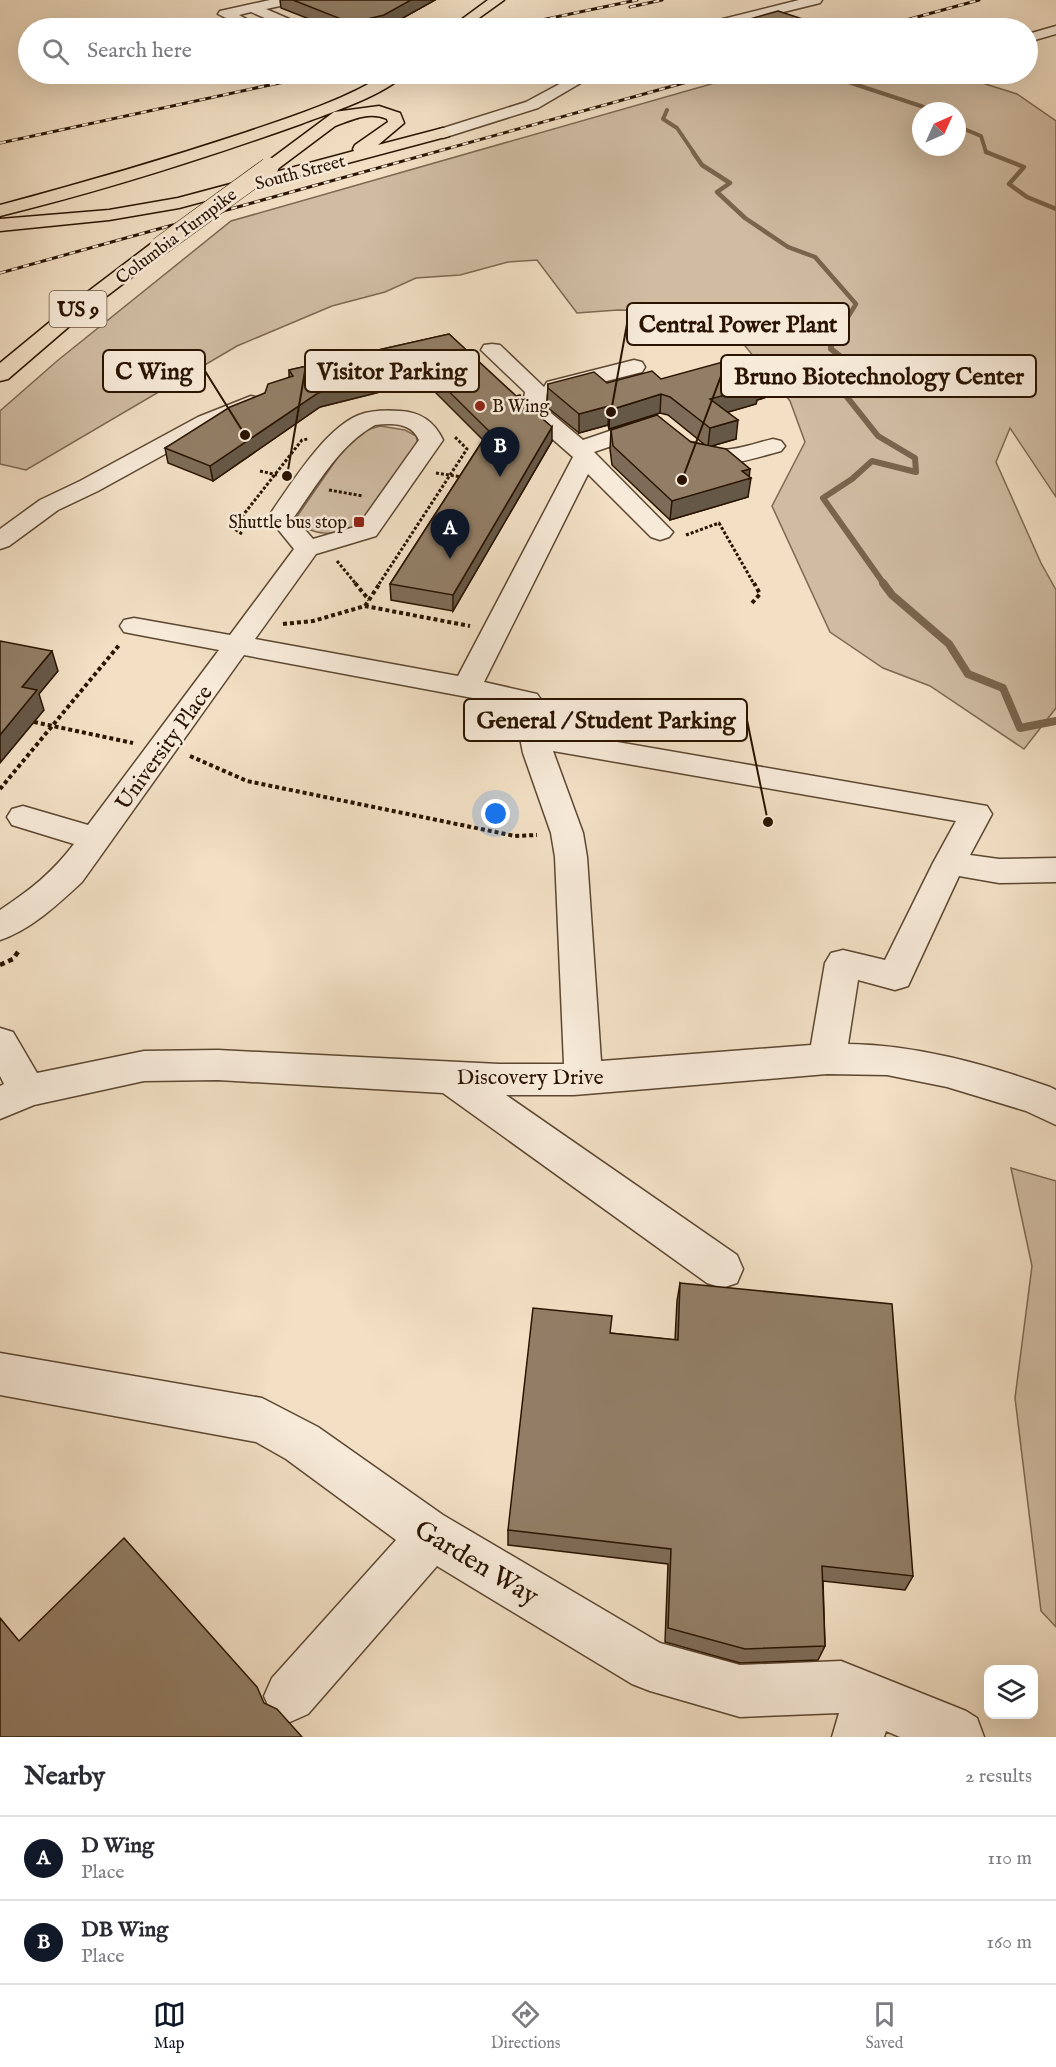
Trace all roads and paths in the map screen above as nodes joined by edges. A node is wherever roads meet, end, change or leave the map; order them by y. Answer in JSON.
{"nodes":[{"id":1,"x":289,"y":0,"type":"edge"},
{"id":2,"x":497,"y":0,"type":"edge"},
{"id":3,"x":815,"y":0,"type":"edge"},
{"id":4,"x":252,"y":8,"type":"junction"},
{"id":5,"x":234,"y":18,"type":"edge"},
{"id":6,"x":275,"y":18,"type":"edge"},
{"id":7,"x":471,"y":18,"type":"edge"},
{"id":8,"x":744,"y":18,"type":"edge"},
{"id":9,"x":1056,"y":30,"type":"edge"},
{"id":10,"x":1038,"y":35,"type":"edge"},
{"id":11,"x":377,"y":84,"type":"edge"},
{"id":12,"x":382,"y":84,"type":"edge"},
{"id":13,"x":388,"y":84,"type":"edge"},
{"id":14,"x":570,"y":84,"type":"edge"},
{"id":15,"x":382,"y":111,"type":"junction"},
{"id":16,"x":412,"y":117,"type":"junction"},
{"id":17,"x":327,"y":124,"type":"junction"},
{"id":18,"x":444,"y":133,"type":"junction"},
{"id":19,"x":217,"y":147,"type":"junction"},
{"id":20,"x":275,"y":162,"type":"junction"},
{"id":21,"x":334,"y":163,"type":"junction"},
{"id":22,"x":90,"y":185,"type":"junction"},
{"id":23,"x":0,"y":211,"type":"edge"},
{"id":24,"x":109,"y":215,"type":"junction"},
{"id":25,"x":0,"y":225,"type":"edge"},
{"id":26,"x":492,"y":350,"type":"dead end"},
{"id":27,"x":634,"y":367,"type":"dead end"},
{"id":28,"x":0,"y":374,"type":"edge"},
{"id":29,"x":535,"y":392,"type":"junction"},
{"id":30,"x":258,"y":400,"type":"edge"},
{"id":31,"x":453,"y":436,"type":"dead end"},
{"id":32,"x":311,"y":439,"type":"dead end"},
{"id":33,"x":773,"y":446,"type":"dead end"},
{"id":34,"x":583,"y":453,"type":"junction"},
{"id":35,"x":305,"y":486,"type":"junction"},
{"id":36,"x":374,"y":498,"type":"dead end"},
{"id":37,"x":660,"y":532,"type":"joint"},
{"id":38,"x":242,"y":534,"type":"dead end"},
{"id":39,"x":0,"y":541,"type":"edge"},
{"id":40,"x":315,"y":546,"type":"junction"},
{"id":41,"x":369,"y":600,"type":"junction"},
{"id":42,"x":752,"y":603,"type":"dead end"},
{"id":43,"x":365,"y":606,"type":"junction"},
{"id":44,"x":134,"y":626,"type":"joint"},
{"id":45,"x":498,"y":631,"type":"junction"},
{"id":46,"x":245,"y":635,"type":"junction"},
{"id":47,"x":467,"y":686,"type":"junction"},
{"id":48,"x":34,"y":722,"type":"edge"},
{"id":49,"x":52,"y":726,"type":"junction"},
{"id":50,"x":535,"y":738,"type":"junction"},
{"id":51,"x":161,"y":749,"type":"junction"},
{"id":52,"x":0,"y":789,"type":"edge"},
{"id":53,"x":23,"y":817,"type":"dead end"},
{"id":54,"x":567,"y":833,"type":"junction"},
{"id":55,"x":95,"y":839,"type":"junction"},
{"id":56,"x":949,"y":863,"type":"junction"},
{"id":57,"x":1056,"y":870,"type":"edge"},
{"id":58,"x":0,"y":927,"type":"edge"},
{"id":59,"x":0,"y":1043,"type":"edge"},
{"id":60,"x":827,"y":1059,"type":"junction"},
{"id":61,"x":449,"y":1076,"type":"junction"},
{"id":62,"x":583,"y":1078,"type":"junction"},
{"id":63,"x":14,"y":1097,"type":"edge"},
{"id":64,"x":1056,"y":1109,"type":"edge"},
{"id":65,"x":722,"y":1269,"type":"dead end"},
{"id":66,"x":0,"y":1374,"type":"edge"},
{"id":67,"x":432,"y":1536,"type":"junction"},
{"id":68,"x":290,"y":1696,"type":"dead end"},
{"id":69,"x":863,"y":1717,"type":"edge"},
{"id":70,"x":958,"y":1737,"type":"edge"}],
"edges":[{"from":1,"to":4,"type":"street"},
{"from":2,"to":7,"type":"main road"},
{"from":3,"to":8,"type":"street"},
{"from":4,"to":5,"type":"street"},
{"from":4,"to":6,"type":"street"},
{"from":9,"to":10,"type":"street"},
{"from":11,"to":19,"type":"main road"},
{"from":12,"to":17,"type":"main road","name":"Columbia Turnpike","number":"US 9"},
{"from":13,"to":16,"type":"main road"},
{"from":14,"to":18,"type":"street","name":"South Street"},
{"from":15,"to":16,"type":"main road"},
{"from":15,"to":17,"type":"main road"},
{"from":15,"to":21,"type":"main road"},
{"from":16,"to":18,"type":"main road"},
{"from":17,"to":20,"type":"main road","name":"Columbia Turnpike","number":"US 9"},
{"from":18,"to":21,"type":"main road","name":"South Street"},
{"from":19,"to":20,"type":"main road"},
{"from":19,"to":22,"type":"main road"},
{"from":20,"to":28,"type":"main road","name":"Columbia Turnpike","number":"US 9","bridge":true},
{"from":21,"to":24,"type":"main road","name":"South Street"},
{"from":22,"to":23,"type":"main road"},
{"from":22,"to":24,"type":"main road"},
{"from":24,"to":25,"type":"main road","name":"South Street"},
{"from":26,"to":29,"type":"street"},
{"from":27,"to":29,"type":"street"},
{"from":29,"to":34,"type":"street"},
{"from":30,"to":39,"type":"street"},
{"from":31,"to":41,"type":"path"},
{"from":32,"to":38,"type":"path"},
{"from":33,"to":34,"type":"street"},
{"from":34,"to":37,"type":"street"},
{"from":34,"to":45,"type":"street"},
{"from":35,"to":36,"type":"path"},
{"from":35,"to":40,"type":"street"},
{"from":35,"to":40,"type":"street"},
{"from":37,"to":42,"type":"path"},
{"from":40,"to":41,"type":"path"},
{"from":40,"to":46,"type":"street","name":"University Place"},
{"from":41,"to":43,"type":"path"},
{"from":43,"to":45,"type":"path"},
{"from":43,"to":46,"type":"path"},
{"from":44,"to":46,"type":"street"},
{"from":44,"to":49,"type":"path"},
{"from":45,"to":47,"type":"street"},
{"from":46,"to":47,"type":"street"},
{"from":46,"to":51,"type":"street","name":"University Place"},
{"from":47,"to":50,"type":"street"},
{"from":48,"to":49,"type":"path"},
{"from":49,"to":51,"type":"path"},
{"from":49,"to":52,"type":"path"},
{"from":50,"to":54,"type":"street"},
{"from":50,"to":56,"type":"street"},
{"from":51,"to":54,"type":"path"},
{"from":51,"to":55,"type":"street","name":"University Place"},
{"from":53,"to":55,"type":"street"},
{"from":54,"to":62,"type":"street"},
{"from":55,"to":58,"type":"street","name":"University Place"},
{"from":56,"to":57,"type":"street"},
{"from":56,"to":60,"type":"street"},
{"from":59,"to":63,"type":"street"},
{"from":60,"to":62,"type":"street","name":"Discovery Drive"},
{"from":60,"to":64,"type":"street","name":"Discovery Drive"},
{"from":61,"to":62,"type":"street","name":"Discovery Drive"},
{"from":61,"to":63,"type":"street","name":"Discovery Drive"},
{"from":61,"to":65,"type":"street"},
{"from":66,"to":67,"type":"street","name":"Garden Way"},
{"from":67,"to":68,"type":"street"},
{"from":67,"to":69,"type":"street","name":"Garden Way"},
{"from":69,"to":70,"type":"street","name":"Garden Way"}]}
